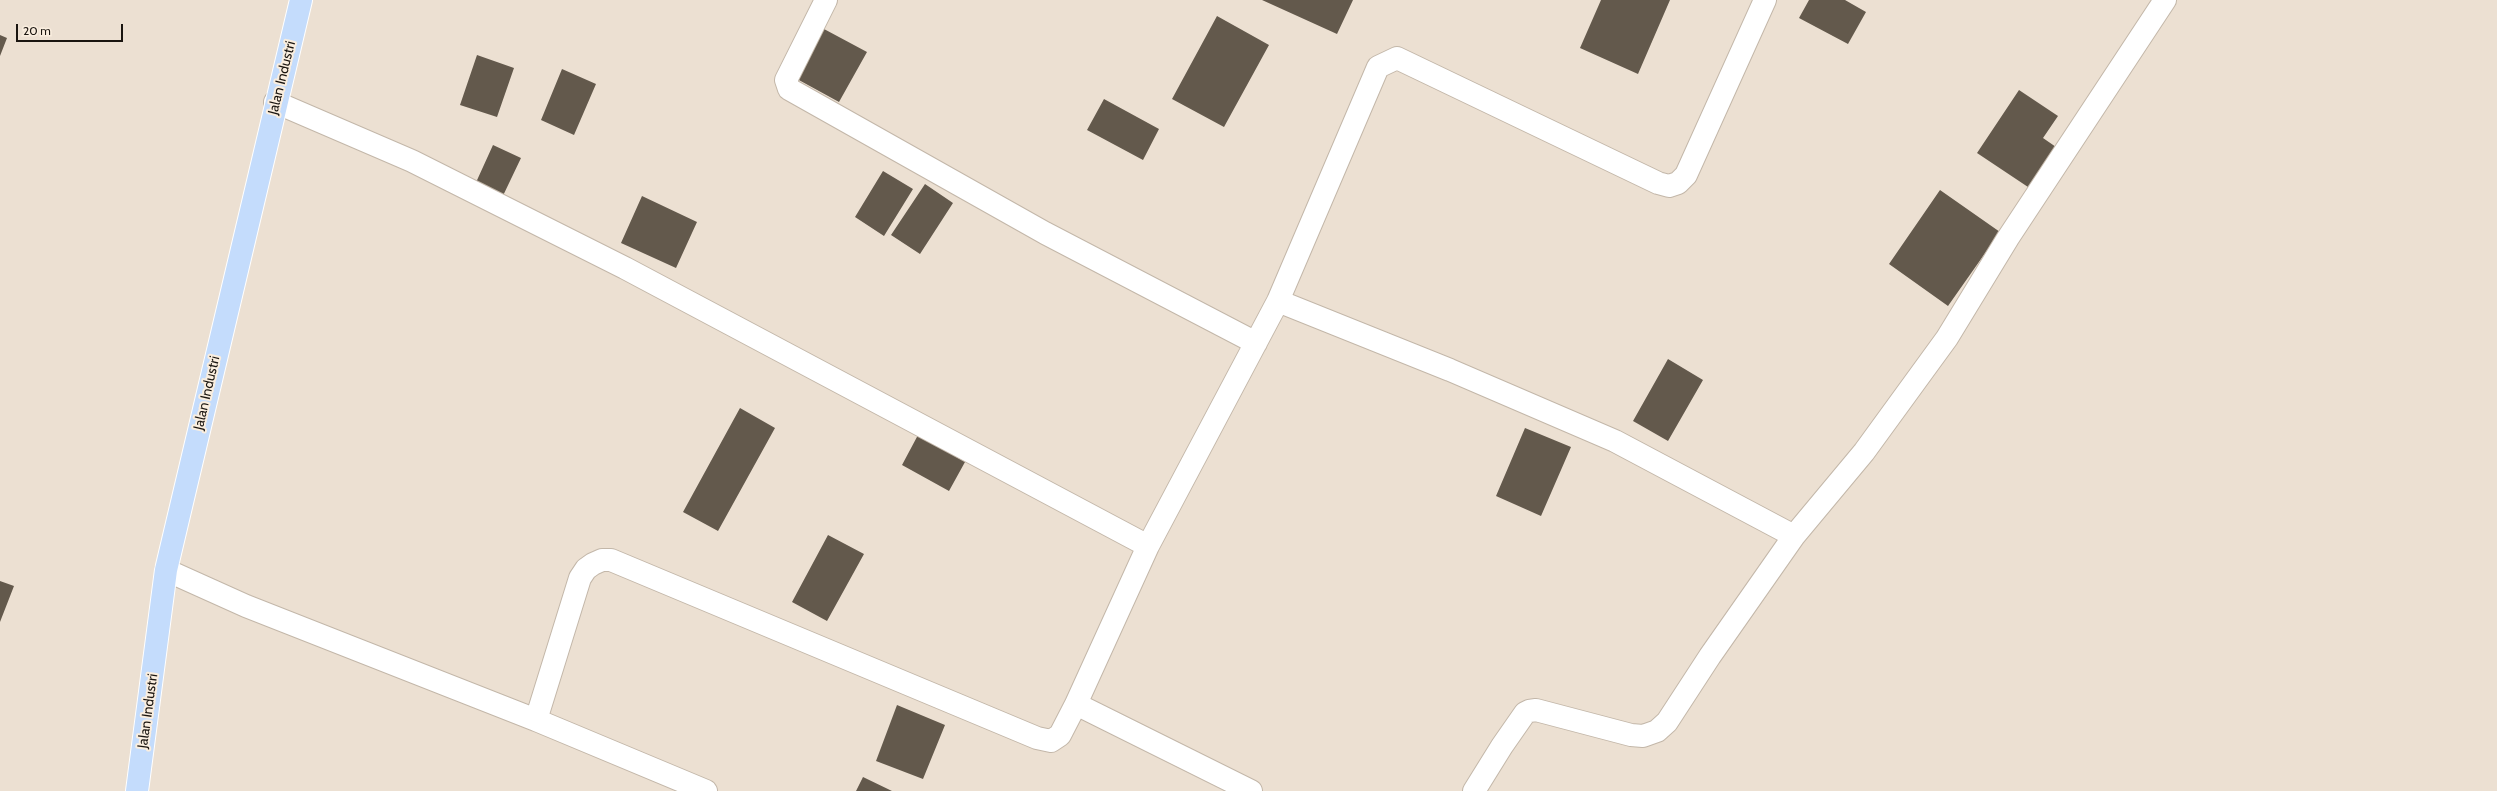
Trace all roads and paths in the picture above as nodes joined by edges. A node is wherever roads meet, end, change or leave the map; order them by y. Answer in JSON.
{"nodes":[{"id":1,"x":301,"y":0,"type":"edge"},
{"id":2,"x":826,"y":0,"type":"edge"},
{"id":3,"x":1765,"y":0,"type":"edge"},
{"id":4,"x":2165,"y":0,"type":"edge"},
{"id":5,"x":275,"y":102,"type":"junction"},
{"id":6,"x":1278,"y":301,"type":"junction"},
{"id":7,"x":1256,"y":343,"type":"junction"},
{"id":8,"x":1794,"y":536,"type":"junction"},
{"id":9,"x":1148,"y":546,"type":"junction"},
{"id":10,"x":166,"y":570,"type":"junction"},
{"id":11,"x":1076,"y":704,"type":"junction"},
{"id":12,"x":536,"y":720,"type":"junction"},
{"id":13,"x":137,"y":791,"type":"edge"},
{"id":14,"x":706,"y":791,"type":"edge"},
{"id":15,"x":1251,"y":791,"type":"edge"},
{"id":16,"x":1474,"y":791,"type":"edge"}],
"edges":[{"from":1,"to":5,"type":"main road","name":"Jalan Industri"},
{"from":2,"to":7,"type":"street"},
{"from":3,"to":6,"type":"street"},
{"from":4,"to":8,"type":"street"},
{"from":5,"to":9,"type":"street"},
{"from":5,"to":10,"type":"main road","name":"Jalan Industri"},
{"from":6,"to":7,"type":"street"},
{"from":6,"to":8,"type":"street"},
{"from":7,"to":9,"type":"street"},
{"from":8,"to":16,"type":"street"},
{"from":9,"to":11,"type":"street"},
{"from":10,"to":12,"type":"street"},
{"from":10,"to":13,"type":"main road","name":"Jalan Industri"},
{"from":11,"to":12,"type":"street"},
{"from":11,"to":15,"type":"street"},
{"from":12,"to":14,"type":"street"}]}
